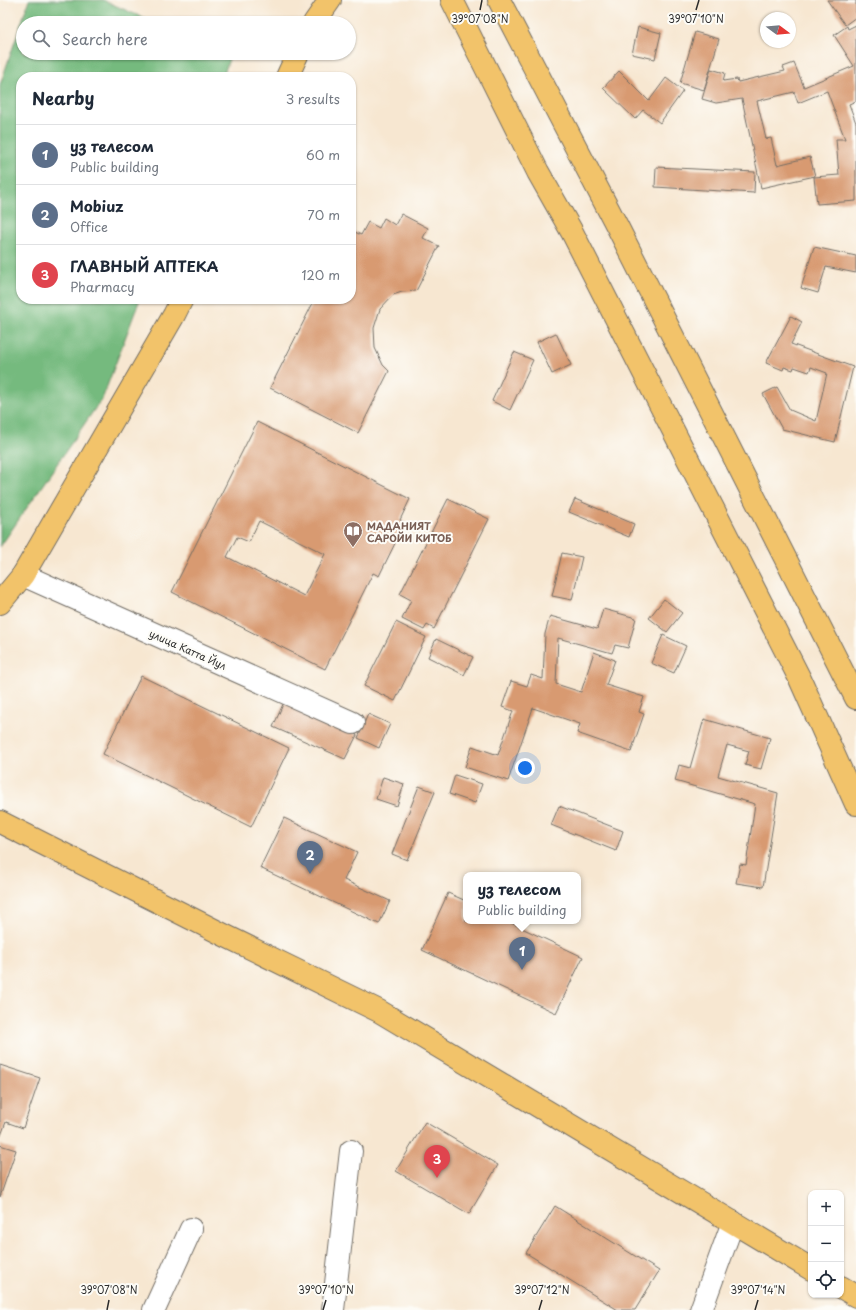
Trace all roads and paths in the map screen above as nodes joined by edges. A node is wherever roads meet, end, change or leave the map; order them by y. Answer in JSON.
{"nodes":[{"id":1,"x":330,"y":0,"type":"edge"},
{"id":2,"x":452,"y":0,"type":"edge"},
{"id":3,"x":499,"y":0,"type":"edge"},
{"id":4,"x":319,"y":16,"type":"edge"},
{"id":5,"x":295,"y":60,"type":"edge"},
{"id":6,"x":289,"y":72,"type":"edge"},
{"id":7,"x":180,"y":304,"type":"edge"},
{"id":8,"x":23,"y":575,"type":"junction"},
{"id":9,"x":0,"y":603,"type":"edge"},
{"id":10,"x":856,"y":698,"type":"edge"},
{"id":11,"x":354,"y":723,"type":"dead end"},
{"id":12,"x":855,"y":797,"type":"edge"},
{"id":13,"x":0,"y":822,"type":"edge"},
{"id":14,"x":351,"y":1151,"type":"dead end"},
{"id":15,"x":733,"y":1222,"type":"junction"},
{"id":16,"x":191,"y":1229,"type":"dead end"},
{"id":17,"x":808,"y":1267,"type":"edge"},
{"id":18,"x":844,"y":1289,"type":"edge"},
{"id":19,"x":856,"y":1296,"type":"edge"},
{"id":20,"x":154,"y":1310,"type":"edge"},
{"id":21,"x":333,"y":1310,"type":"edge"},
{"id":22,"x":701,"y":1310,"type":"edge"}],
"edges":[{"from":1,"to":4,"type":"main road"},
{"from":2,"to":12,"type":"main road"},
{"from":3,"to":10,"type":"main road"},
{"from":5,"to":6,"type":"main road"},
{"from":7,"to":8,"type":"main road"},
{"from":8,"to":9,"type":"main road"},
{"from":8,"to":11,"type":"street","name":"улица Катта Йул"},
{"from":13,"to":15,"type":"main road"},
{"from":14,"to":21,"type":"street"},
{"from":15,"to":17,"type":"main road"},
{"from":15,"to":22,"type":"street"},
{"from":16,"to":20,"type":"street"},
{"from":18,"to":19,"type":"main road"}]}
